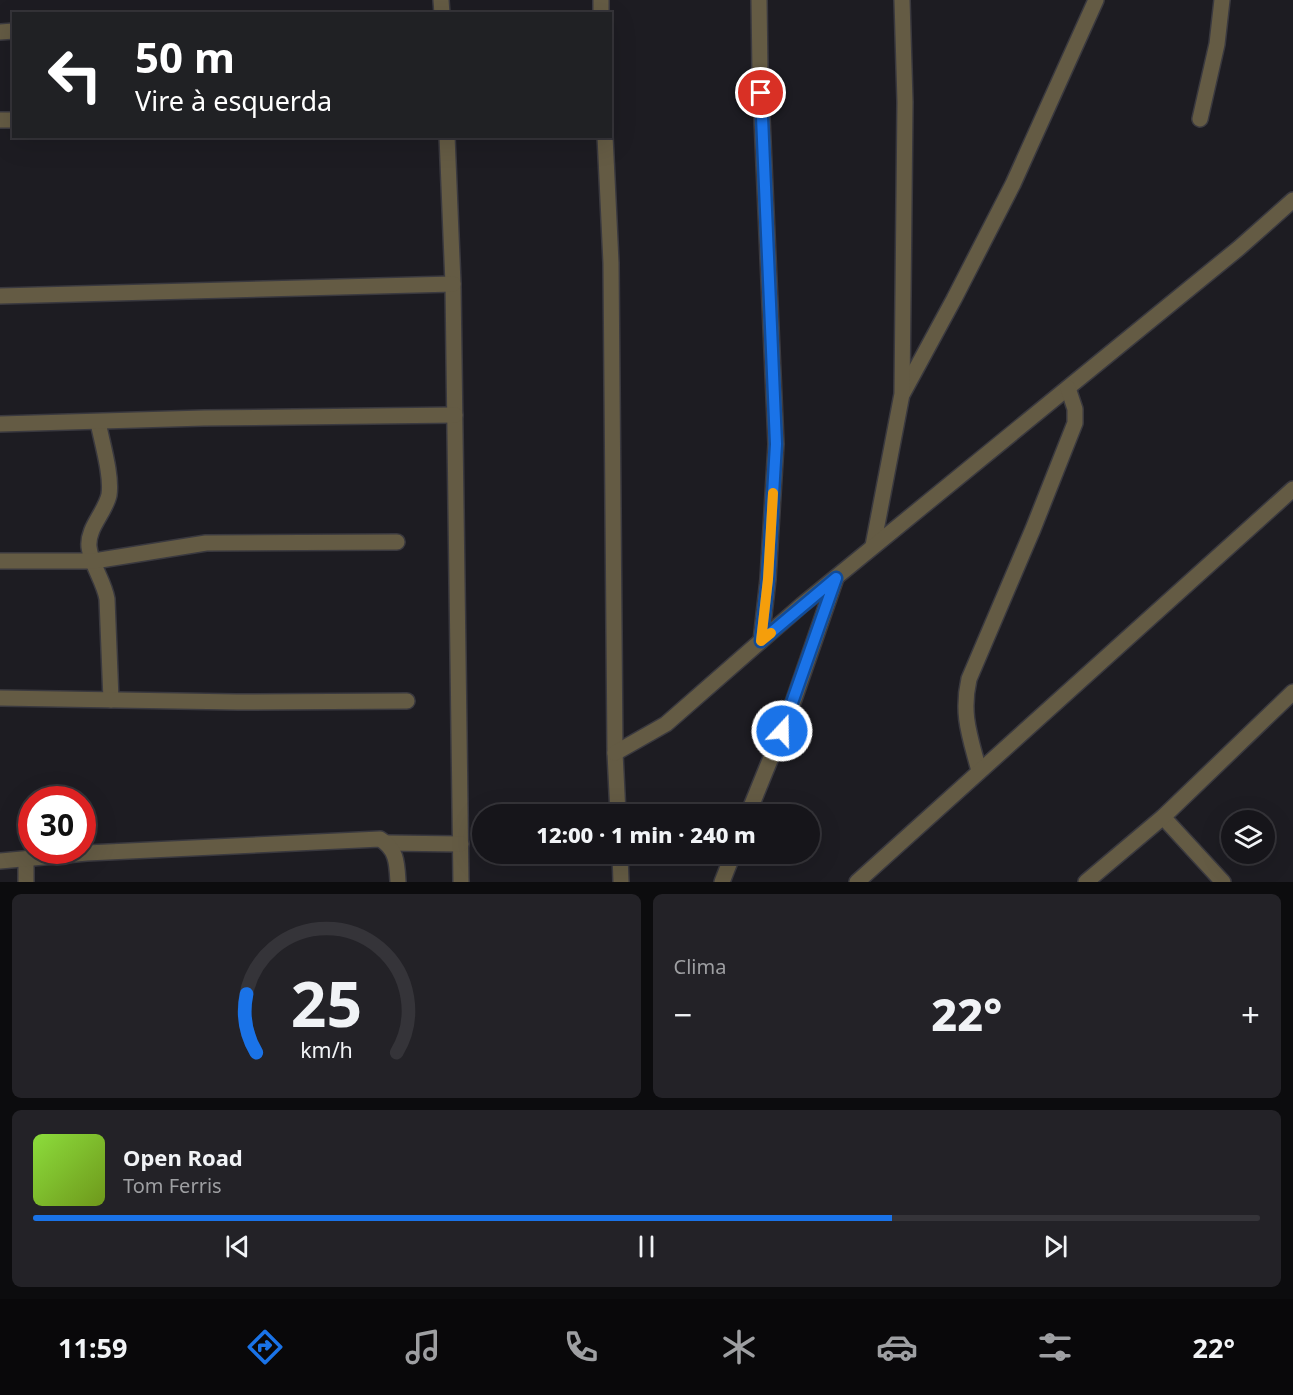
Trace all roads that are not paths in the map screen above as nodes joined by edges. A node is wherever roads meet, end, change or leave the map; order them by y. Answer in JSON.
{"nodes":[{"id":1,"x":759,"y":0,"type":"edge"},
{"id":2,"x":902,"y":0,"type":"edge"},
{"id":3,"x":1096,"y":0,"type":"edge"},
{"id":4,"x":1222,"y":0,"type":"edge"},
{"id":5,"x":1200,"y":119,"type":"dead end"},
{"id":6,"x":447,"y":138,"type":"edge"},
{"id":7,"x":605,"y":138,"type":"edge"},
{"id":8,"x":1293,"y":200,"type":"edge"},
{"id":9,"x":453,"y":284,"type":"junction"},
{"id":10,"x":0,"y":296,"type":"edge"},
{"id":11,"x":1068,"y":388,"type":"junction"},
{"id":12,"x":902,"y":394,"type":"junction"},
{"id":13,"x":455,"y":415,"type":"junction"},
{"id":14,"x":98,"y":422,"type":"junction"},
{"id":15,"x":0,"y":424,"type":"edge"},
{"id":16,"x":1293,"y":489,"type":"edge"},
{"id":17,"x":397,"y":542,"type":"dead end"},
{"id":18,"x":873,"y":546,"type":"junction"},
{"id":19,"x":0,"y":561,"type":"edge"},
{"id":20,"x":94,"y":561,"type":"junction"},
{"id":21,"x":836,"y":578,"type":"junction"},
{"id":22,"x":761,"y":641,"type":"junction"},
{"id":23,"x":0,"y":698,"type":"edge"},
{"id":24,"x":1291,"y":698,"type":"edge"},
{"id":25,"x":111,"y":700,"type":"junction"},
{"id":26,"x":407,"y":701,"type":"dead end"},
{"id":27,"x":615,"y":753,"type":"junction"},
{"id":28,"x":979,"y":771,"type":"junction"},
{"id":29,"x":618,"y":804,"type":"edge"},
{"id":30,"x":752,"y":804,"type":"edge"},
{"id":31,"x":1163,"y":817,"type":"junction"},
{"id":32,"x":387,"y":843,"type":"junction"},
{"id":33,"x":461,"y":844,"type":"junction"},
{"id":34,"x":96,"y":853,"type":"edge"},
{"id":35,"x":18,"y":860,"type":"edge"},
{"id":36,"x":0,"y":861,"type":"edge"},
{"id":37,"x":26,"y":864,"type":"edge"},
{"id":38,"x":620,"y":864,"type":"edge"},
{"id":39,"x":729,"y":864,"type":"edge"},
{"id":40,"x":1088,"y":881,"type":"edge"},
{"id":41,"x":26,"y":882,"type":"edge"},
{"id":42,"x":398,"y":882,"type":"edge"},
{"id":43,"x":461,"y":882,"type":"edge"},
{"id":44,"x":621,"y":882,"type":"edge"},
{"id":45,"x":722,"y":882,"type":"edge"},
{"id":46,"x":857,"y":882,"type":"edge"},
{"id":47,"x":1223,"y":882,"type":"edge"}],
"edges":[{"from":1,"to":22,"type":"street"},
{"from":2,"to":12,"type":"street"},
{"from":3,"to":12,"type":"street"},
{"from":4,"to":5,"type":"street"},
{"from":6,"to":9,"type":"street"},
{"from":7,"to":27,"type":"street"},
{"from":8,"to":11,"type":"street"},
{"from":9,"to":10,"type":"street"},
{"from":9,"to":13,"type":"street"},
{"from":11,"to":18,"type":"street"},
{"from":11,"to":28,"type":"street"},
{"from":12,"to":18,"type":"street"},
{"from":13,"to":14,"type":"street"},
{"from":13,"to":33,"type":"street"},
{"from":14,"to":15,"type":"street"},
{"from":14,"to":20,"type":"street"},
{"from":16,"to":28,"type":"street"},
{"from":17,"to":20,"type":"street"},
{"from":18,"to":21,"type":"street"},
{"from":19,"to":20,"type":"street"},
{"from":20,"to":25,"type":"street"},
{"from":21,"to":22,"type":"street"},
{"from":21,"to":30,"type":"street"},
{"from":22,"to":27,"type":"street"},
{"from":23,"to":25,"type":"street"},
{"from":24,"to":31,"type":"street"},
{"from":25,"to":26,"type":"street"},
{"from":27,"to":29,"type":"street"},
{"from":28,"to":46,"type":"street"},
{"from":31,"to":40,"type":"street"},
{"from":31,"to":47,"type":"street"},
{"from":32,"to":33,"type":"street"},
{"from":32,"to":34,"type":"street"},
{"from":32,"to":42,"type":"street"},
{"from":33,"to":43,"type":"street"},
{"from":35,"to":36,"type":"street"},
{"from":37,"to":41,"type":"street"},
{"from":38,"to":44,"type":"street"},
{"from":39,"to":45,"type":"street"}]}
